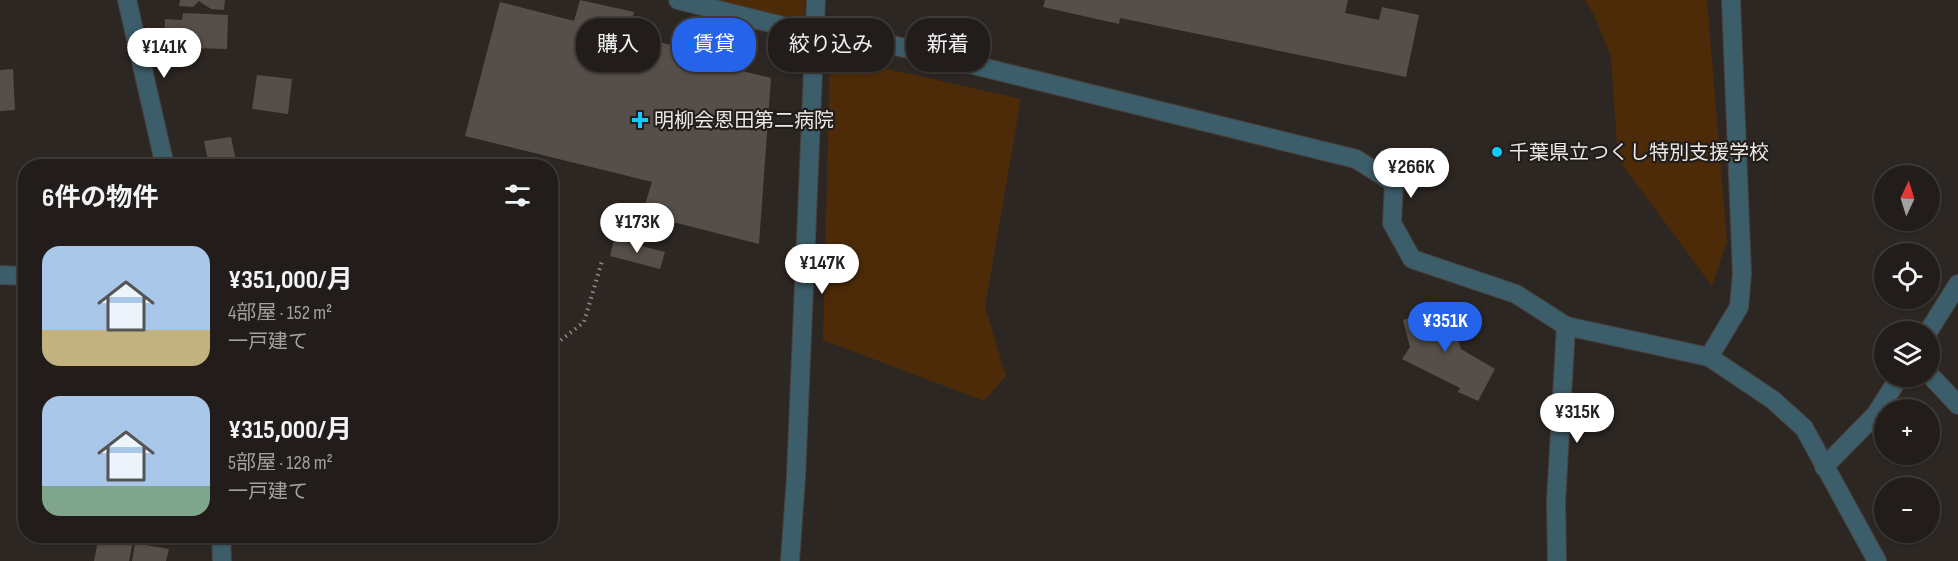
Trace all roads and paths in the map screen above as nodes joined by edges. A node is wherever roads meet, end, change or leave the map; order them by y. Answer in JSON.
{"nodes":[{"id":1,"x":127,"y":0,"type":"edge"},
{"id":2,"x":678,"y":0,"type":"edge"},
{"id":3,"x":816,"y":0,"type":"edge"},
{"id":4,"x":1731,"y":0,"type":"edge"},
{"id":5,"x":815,"y":18,"type":"edge"},
{"id":6,"x":768,"y":20,"type":"edge"},
{"id":7,"x":894,"y":49,"type":"edge"},
{"id":8,"x":813,"y":72,"type":"edge"},
{"id":9,"x":163,"y":159,"type":"edge"},
{"id":10,"x":602,"y":261,"type":"dead end"},
{"id":11,"x":0,"y":275,"type":"edge"},
{"id":12,"x":18,"y":276,"type":"edge"},
{"id":13,"x":1958,"y":284,"type":"edge"},
{"id":14,"x":1935,"y":321,"type":"edge"},
{"id":15,"x":1566,"y":326,"type":"junction"},
{"id":16,"x":558,"y":342,"type":"edge"},
{"id":17,"x":1709,"y":357,"type":"junction"},
{"id":18,"x":1940,"y":386,"type":"edge"},
{"id":19,"x":1893,"y":387,"type":"edge"},
{"id":20,"x":1958,"y":405,"type":"edge"},
{"id":21,"x":1824,"y":467,"type":"junction"},
{"id":22,"x":221,"y":543,"type":"edge"},
{"id":23,"x":1873,"y":560,"type":"edge"},
{"id":24,"x":222,"y":561,"type":"edge"},
{"id":25,"x":790,"y":561,"type":"edge"},
{"id":26,"x":1557,"y":561,"type":"edge"}],
"edges":[{"from":1,"to":9,"type":"street"},
{"from":2,"to":6,"type":"street"},
{"from":3,"to":5,"type":"street"},
{"from":4,"to":17,"type":"street"},
{"from":7,"to":15,"type":"street"},
{"from":8,"to":25,"type":"street"},
{"from":10,"to":16,"type":"path"},
{"from":11,"to":12,"type":"street"},
{"from":13,"to":14,"type":"street"},
{"from":15,"to":17,"type":"street"},
{"from":15,"to":26,"type":"street"},
{"from":17,"to":21,"type":"street"},
{"from":18,"to":20,"type":"street"},
{"from":19,"to":21,"type":"street"},
{"from":21,"to":23,"type":"street"},
{"from":22,"to":24,"type":"street"}]}
